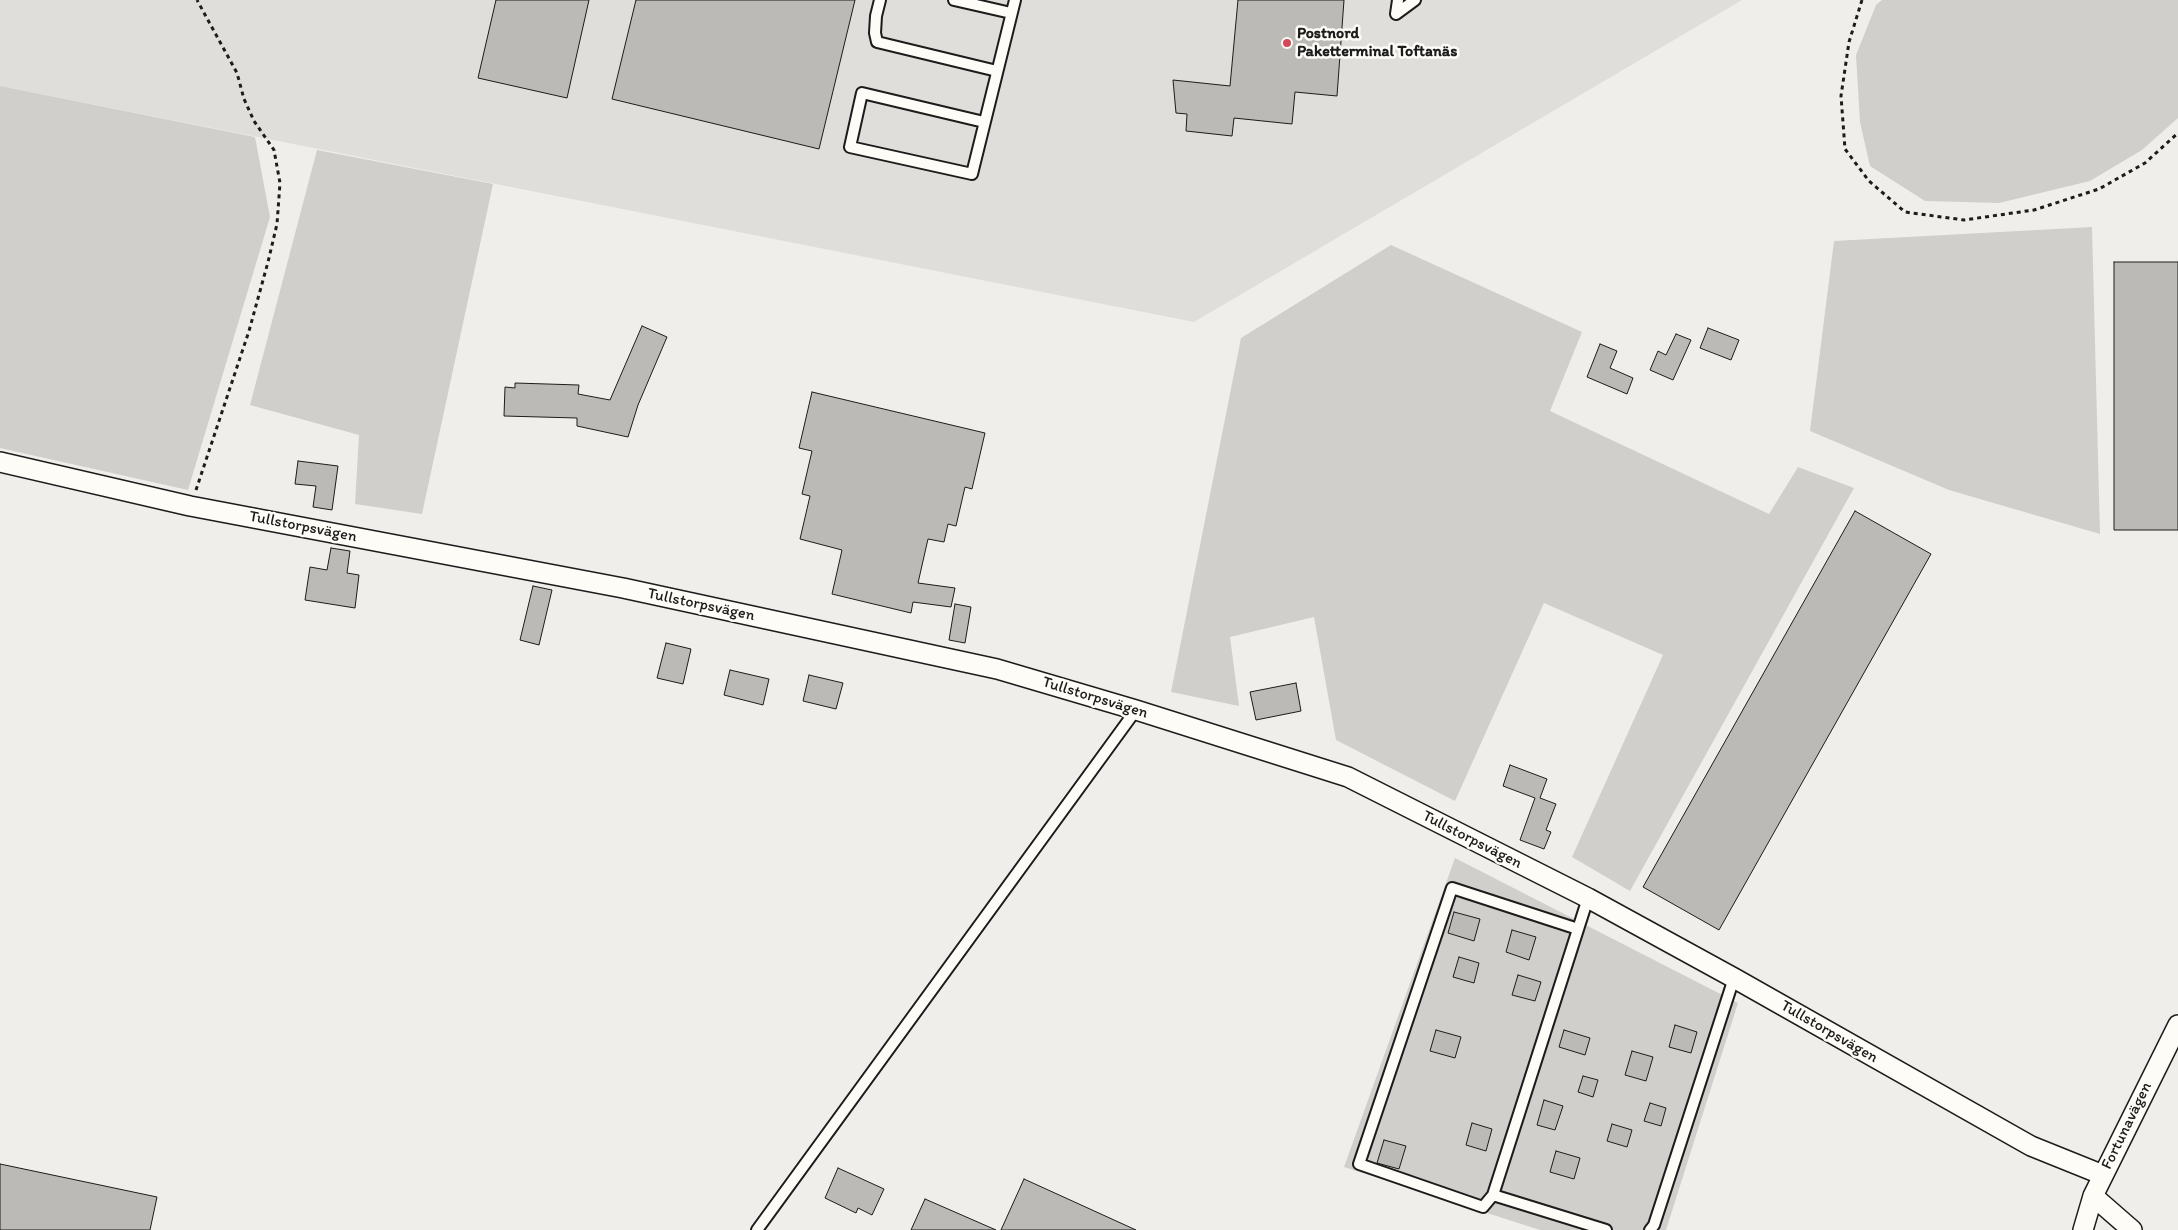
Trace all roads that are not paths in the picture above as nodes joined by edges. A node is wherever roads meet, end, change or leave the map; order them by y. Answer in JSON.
{"nodes":[{"id":1,"x":880,"y":0,"type":"edge"},
{"id":2,"x":954,"y":0,"type":"edge"},
{"id":3,"x":1015,"y":0,"type":"edge"},
{"id":4,"x":1398,"y":0,"type":"edge"},
{"id":5,"x":1415,"y":0,"type":"edge"},
{"id":6,"x":1011,"y":14,"type":"junction"},
{"id":7,"x":997,"y":71,"type":"junction"},
{"id":8,"x":984,"y":122,"type":"junction"},
{"id":9,"x":0,"y":462,"type":"edge"},
{"id":10,"x":1136,"y":710,"type":"junction"},
{"id":11,"x":1588,"y":898,"type":"junction"},
{"id":12,"x":1578,"y":929,"type":"junction"},
{"id":13,"x":1734,"y":978,"type":"junction"},
{"id":14,"x":2178,"y":1025,"type":"edge"},
{"id":15,"x":2104,"y":1174,"type":"junction"},
{"id":16,"x":1494,"y":1195,"type":"junction"},
{"id":17,"x":2093,"y":1196,"type":"junction"},
{"id":18,"x":757,"y":1230,"type":"edge"},
{"id":19,"x":1606,"y":1230,"type":"edge"},
{"id":20,"x":1650,"y":1230,"type":"edge"},
{"id":21,"x":2083,"y":1230,"type":"edge"},
{"id":22,"x":2132,"y":1230,"type":"edge"}],
"edges":[{"from":1,"to":7,"type":"lane"},
{"from":2,"to":6,"type":"lane"},
{"from":3,"to":6,"type":"lane"},
{"from":4,"to":5,"type":"lane"},
{"from":6,"to":7,"type":"lane"},
{"from":7,"to":8,"type":"lane"},
{"from":8,"to":8,"type":"lane"},
{"from":9,"to":10,"type":"street","name":"Tullstorpsvägen"},
{"from":10,"to":11,"type":"street","name":"Tullstorpsvägen"},
{"from":10,"to":18,"type":"lane"},
{"from":11,"to":12,"type":"lane"},
{"from":11,"to":13,"type":"street","name":"Tullstorpsvägen"},
{"from":12,"to":16,"type":"lane"},
{"from":12,"to":16,"type":"lane"},
{"from":13,"to":15,"type":"street","name":"Tullstorpsvägen"},
{"from":13,"to":20,"type":"lane"},
{"from":14,"to":15,"type":"street","name":"Fortunavägen"},
{"from":15,"to":17,"type":"street","name":"Fortunavägen"},
{"from":16,"to":19,"type":"lane"},
{"from":17,"to":21,"type":"street","name":"Fortunavägen"},
{"from":17,"to":22,"type":"street"}]}
